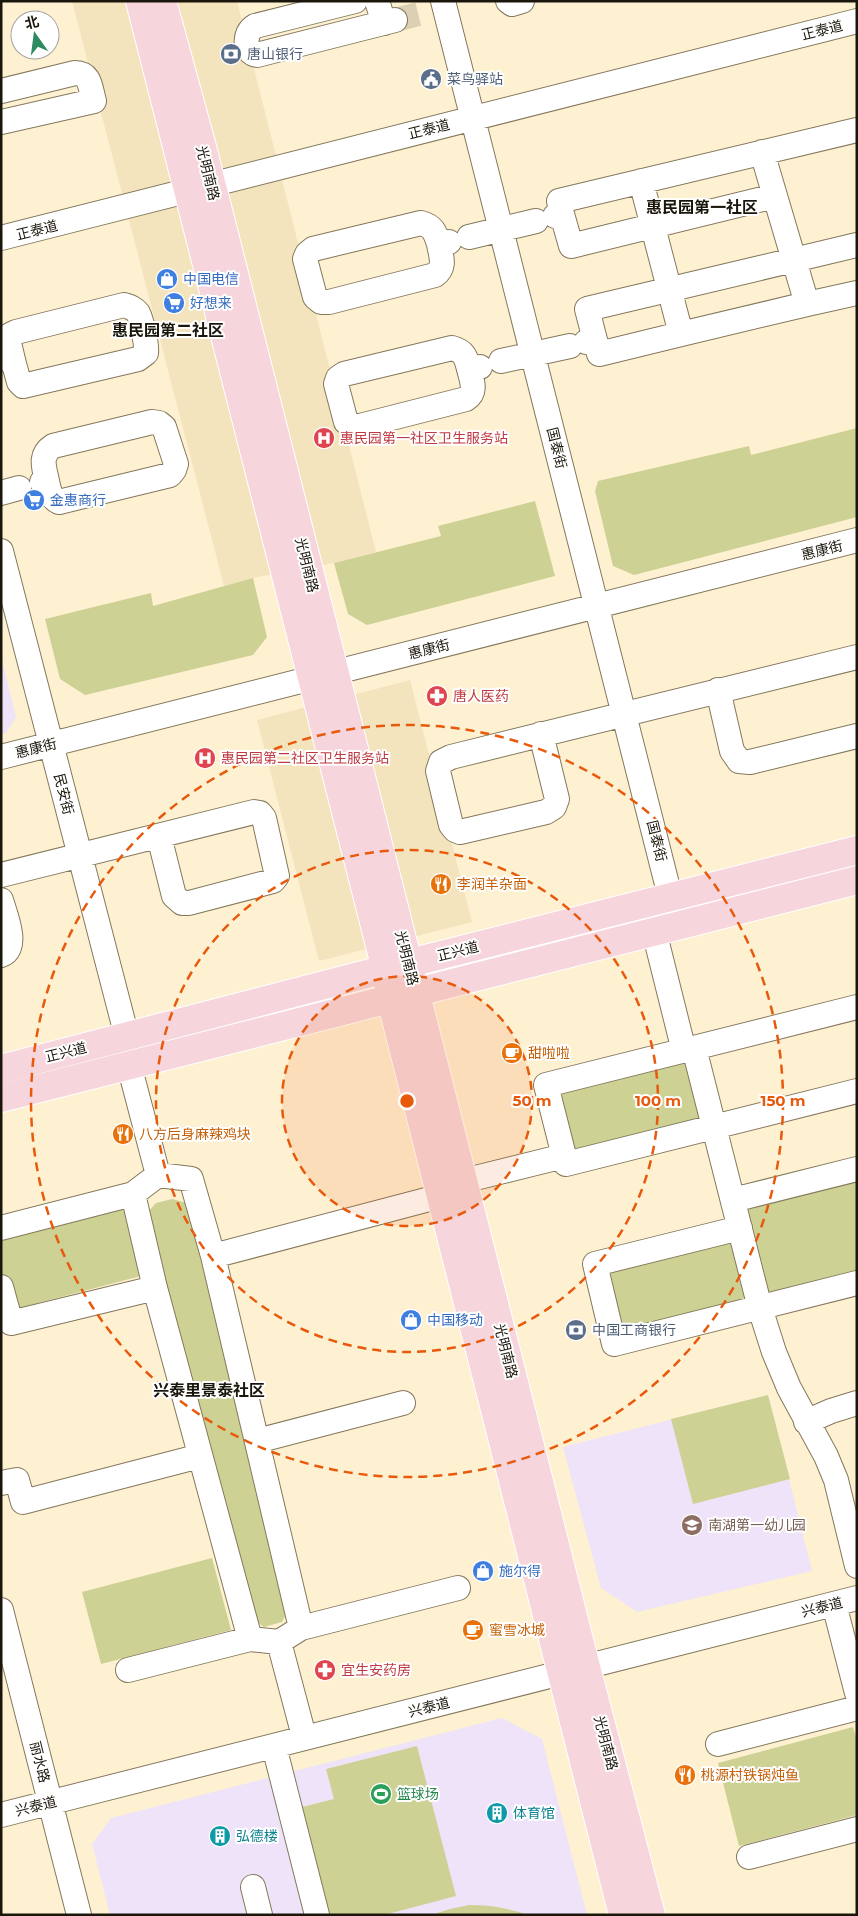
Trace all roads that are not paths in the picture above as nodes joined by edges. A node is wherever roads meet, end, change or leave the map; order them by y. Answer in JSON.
{"nodes":[{"id":1,"x":140,"y":1,"type":"edge"},
{"id":2,"x":162,"y":1,"type":"edge"},
{"id":3,"x":355,"y":1,"type":"edge"},
{"id":4,"x":508,"y":1,"type":"edge"},
{"id":5,"x":522,"y":1,"type":"edge"},
{"id":6,"x":438,"y":7,"type":"edge"},
{"id":7,"x":385,"y":15,"type":"tunnel mouth"},
{"id":8,"x":857,"y":21,"type":"edge"},
{"id":9,"x":1,"y":91,"type":"edge"},
{"id":10,"x":474,"y":118,"type":"junction"},
{"id":11,"x":1,"y":122,"type":"edge"},
{"id":12,"x":857,"y":130,"type":"edge"},
{"id":13,"x":762,"y":152,"type":"junction"},
{"id":14,"x":641,"y":181,"type":"junction"},
{"id":15,"x":200,"y":189,"type":"junction"},
{"id":16,"x":775,"y":196,"type":"junction"},
{"id":17,"x":551,"y":217,"type":"junction"},
{"id":18,"x":653,"y":225,"type":"junction"},
{"id":19,"x":502,"y":230,"type":"junction"},
{"id":20,"x":1,"y":238,"type":"edge"},
{"id":21,"x":452,"y":241,"type":"junction"},
{"id":22,"x":857,"y":245,"type":"edge"},
{"id":23,"x":794,"y":259,"type":"junction"},
{"id":24,"x":669,"y":289,"type":"junction"},
{"id":25,"x":857,"y":293,"type":"edge"},
{"id":26,"x":808,"y":304,"type":"junction"},
{"id":27,"x":681,"y":334,"type":"junction"},
{"id":28,"x":584,"y":342,"type":"junction"},
{"id":29,"x":534,"y":354,"type":"junction"},
{"id":30,"x":13,"y":364,"type":"joint"},
{"id":31,"x":483,"y":366,"type":"junction"},
{"id":32,"x":45,"y":481,"type":"joint"},
{"id":33,"x":857,"y":540,"type":"edge"},
{"id":34,"x":1,"y":551,"type":"edge"},
{"id":35,"x":598,"y":607,"type":"junction"},
{"id":36,"x":857,"y":657,"type":"edge"},
{"id":37,"x":324,"y":676,"type":"junction"},
{"id":38,"x":718,"y":690,"type":"junction"},
{"id":39,"x":624,"y":714,"type":"junction"},
{"id":40,"x":542,"y":734,"type":"junction"},
{"id":41,"x":857,"y":736,"type":"edge"},
{"id":42,"x":52,"y":744,"type":"junction"},
{"id":43,"x":1,"y":757,"type":"edge"},
{"id":44,"x":159,"y":836,"type":"junction"},
{"id":45,"x":857,"y":850,"type":"edge"},
{"id":46,"x":80,"y":855,"type":"junction"},
{"id":47,"x":1,"y":875,"type":"edge"},
{"id":48,"x":856,"y":884,"type":"edge"},
{"id":49,"x":670,"y":896,"type":"junction"},
{"id":50,"x":1,"y":900,"type":"edge"},
{"id":51,"x":654,"y":931,"type":"junction"},
{"id":52,"x":1,"y":956,"type":"edge"},
{"id":53,"x":397,"y":966,"type":"junction"},
{"id":54,"x":403,"y":996,"type":"junction"},
{"id":55,"x":857,"y":1007,"type":"edge"},
{"id":56,"x":127,"y":1037,"type":"junction"},
{"id":57,"x":689,"y":1049,"type":"junction"},
{"id":58,"x":129,"y":1065,"type":"junction"},
{"id":59,"x":1,"y":1069,"type":"edge"},
{"id":60,"x":857,"y":1091,"type":"edge"},
{"id":61,"x":1,"y":1098,"type":"edge"},
{"id":62,"x":714,"y":1127,"type":"junction"},
{"id":63,"x":564,"y":1156,"type":"junction"},
{"id":64,"x":857,"y":1169,"type":"edge"},
{"id":65,"x":158,"y":1175,"type":"junction"},
{"id":66,"x":463,"y":1181,"type":"junction"},
{"id":67,"x":133,"y":1194,"type":"junction"},
{"id":68,"x":441,"y":1196,"type":"junction"},
{"id":69,"x":733,"y":1200,"type":"junction"},
{"id":70,"x":1,"y":1228,"type":"edge"},
{"id":71,"x":740,"y":1228,"type":"junction"},
{"id":72,"x":214,"y":1256,"type":"junction"},
{"id":73,"x":857,"y":1283,"type":"edge"},
{"id":74,"x":1,"y":1287,"type":"edge"},
{"id":75,"x":155,"y":1288,"type":"junction"},
{"id":76,"x":760,"y":1308,"type":"junction"},
{"id":77,"x":403,"y":1403,"type":"dead end"},
{"id":78,"x":857,"y":1403,"type":"edge"},
{"id":79,"x":806,"y":1422,"type":"junction"},
{"id":80,"x":257,"y":1441,"type":"junction"},
{"id":81,"x":200,"y":1456,"type":"junction"},
{"id":82,"x":1,"y":1483,"type":"edge"},
{"id":83,"x":857,"y":1566,"type":"edge"},
{"id":84,"x":857,"y":1584,"type":"edge"},
{"id":85,"x":458,"y":1588,"type":"dead end"},
{"id":86,"x":857,"y":1598,"type":"edge"},
{"id":87,"x":834,"y":1604,"type":"junction"},
{"id":88,"x":1,"y":1610,"type":"edge"},
{"id":89,"x":301,"y":1628,"type":"junction"},
{"id":90,"x":250,"y":1639,"type":"junction"},
{"id":91,"x":279,"y":1642,"type":"junction"},
{"id":92,"x":572,"y":1663,"type":"junction"},
{"id":93,"x":128,"y":1670,"type":"dead end"},
{"id":94,"x":857,"y":1693,"type":"edge"},
{"id":95,"x":857,"y":1708,"type":"edge"},
{"id":96,"x":301,"y":1725,"type":"junction"},
{"id":97,"x":718,"y":1744,"type":"dead end"},
{"id":98,"x":274,"y":1746,"type":"junction"},
{"id":99,"x":48,"y":1796,"type":"junction"},
{"id":100,"x":1,"y":1800,"type":"edge"},
{"id":101,"x":1,"y":1815,"type":"edge"},
{"id":102,"x":857,"y":1829,"type":"edge"},
{"id":103,"x":749,"y":1857,"type":"dead end"},
{"id":104,"x":253,"y":1887,"type":"dead end"},
{"id":105,"x":79,"y":1915,"type":"edge"},
{"id":106,"x":260,"y":1915,"type":"edge"},
{"id":107,"x":317,"y":1915,"type":"edge"},
{"id":108,"x":623,"y":1915,"type":"edge"},
{"id":109,"x":651,"y":1915,"type":"edge"}],
"edges":[{"from":1,"to":15,"type":"main road","name":"光明南路"},
{"from":2,"to":15,"type":"main road","name":"光明南路"},
{"from":3,"to":7,"type":"street"},
{"from":4,"to":5,"type":"street"},
{"from":6,"to":10,"type":"street","name":"国泰街"},
{"from":8,"to":10,"type":"street","name":"正泰道"},
{"from":9,"to":11,"type":"street"},
{"from":10,"to":15,"type":"street","name":"正泰道"},
{"from":10,"to":19,"type":"street","name":"国泰街"},
{"from":12,"to":13,"type":"street"},
{"from":13,"to":14,"type":"street"},
{"from":13,"to":16,"type":"street"},
{"from":14,"to":17,"type":"street"},
{"from":14,"to":18,"type":"street"},
{"from":15,"to":20,"type":"street","name":"正泰道"},
{"from":15,"to":37,"type":"main road","name":"光明南路"},
{"from":16,"to":18,"type":"street"},
{"from":16,"to":23,"type":"street"},
{"from":17,"to":18,"type":"street"},
{"from":17,"to":19,"type":"street"},
{"from":18,"to":24,"type":"street"},
{"from":19,"to":21,"type":"street"},
{"from":19,"to":29,"type":"street","name":"国泰街"},
{"from":21,"to":21,"type":"street"},
{"from":22,"to":23,"type":"street"},
{"from":23,"to":24,"type":"street"},
{"from":23,"to":26,"type":"street"},
{"from":24,"to":27,"type":"street"},
{"from":24,"to":28,"type":"street"},
{"from":25,"to":26,"type":"street"},
{"from":26,"to":27,"type":"street"},
{"from":27,"to":28,"type":"street"},
{"from":28,"to":29,"type":"street"},
{"from":29,"to":31,"type":"street"},
{"from":29,"to":35,"type":"street","name":"国泰街"},
{"from":30,"to":30,"type":"street"},
{"from":31,"to":31,"type":"street"},
{"from":32,"to":32,"type":"street"},
{"from":33,"to":35,"type":"street","name":"惠康街"},
{"from":34,"to":42,"type":"street","name":"民安街"},
{"from":35,"to":37,"type":"street","name":"惠康街"},
{"from":35,"to":39,"type":"street","name":"国泰街"},
{"from":36,"to":38,"type":"street"},
{"from":37,"to":42,"type":"street","name":"惠康街"},
{"from":37,"to":53,"type":"main road","name":"光明南路"},
{"from":38,"to":39,"type":"street"},
{"from":38,"to":41,"type":"street"},
{"from":39,"to":40,"type":"street"},
{"from":39,"to":49,"type":"street","name":"国泰街"},
{"from":40,"to":40,"type":"street"},
{"from":42,"to":43,"type":"street","name":"惠康街"},
{"from":42,"to":46,"type":"street","name":"民安街"},
{"from":44,"to":44,"type":"street"},
{"from":44,"to":46,"type":"street"},
{"from":45,"to":49,"type":"main road","name":"正兴道"},
{"from":46,"to":47,"type":"street"},
{"from":46,"to":56,"type":"street","name":"民安街"},
{"from":48,"to":51,"type":"main road","name":"正兴道"},
{"from":49,"to":53,"type":"main road","name":"正兴道"},
{"from":50,"to":52,"type":"street"},
{"from":51,"to":54,"type":"main road","name":"正兴道"},
{"from":51,"to":57,"type":"street"},
{"from":53,"to":54,"type":"main road","name":"光明南路"},
{"from":53,"to":56,"type":"main road","name":"正兴道"},
{"from":54,"to":58,"type":"main road","name":"正兴道"},
{"from":54,"to":66,"type":"main road","name":"光明南路"},
{"from":54,"to":68,"type":"main road","name":"光明南路"},
{"from":55,"to":57,"type":"street"},
{"from":56,"to":59,"type":"main road","name":"正兴道"},
{"from":57,"to":62,"type":"street"},
{"from":57,"to":63,"type":"street"},
{"from":58,"to":61,"type":"main road","name":"正兴道"},
{"from":58,"to":65,"type":"street"},
{"from":60,"to":62,"type":"street"},
{"from":62,"to":63,"type":"street"},
{"from":62,"to":69,"type":"street"},
{"from":63,"to":66,"type":"street"},
{"from":64,"to":69,"type":"street"},
{"from":65,"to":67,"type":"street"},
{"from":65,"to":72,"type":"street"},
{"from":66,"to":92,"type":"main road","name":"光明南路"},
{"from":67,"to":70,"type":"street"},
{"from":67,"to":75,"type":"street"},
{"from":68,"to":72,"type":"street"},
{"from":68,"to":92,"type":"main road","name":"光明南路"},
{"from":69,"to":71,"type":"street"},
{"from":71,"to":76,"type":"street"},
{"from":71,"to":76,"type":"street"},
{"from":72,"to":80,"type":"street"},
{"from":73,"to":76,"type":"street"},
{"from":74,"to":75,"type":"street"},
{"from":75,"to":81,"type":"street"},
{"from":76,"to":79,"type":"street"},
{"from":77,"to":80,"type":"street"},
{"from":78,"to":79,"type":"street"},
{"from":79,"to":83,"type":"street"},
{"from":80,"to":89,"type":"street"},
{"from":81,"to":82,"type":"street"},
{"from":81,"to":90,"type":"street"},
{"from":84,"to":92,"type":"street","name":"兴泰道"},
{"from":85,"to":89,"type":"street"},
{"from":86,"to":87,"type":"street","name":"兴泰道"},
{"from":87,"to":92,"type":"street","name":"兴泰道"},
{"from":87,"to":94,"type":"street"},
{"from":88,"to":99,"type":"street","name":"丽水路"},
{"from":89,"to":91,"type":"street"},
{"from":90,"to":91,"type":"street"},
{"from":90,"to":93,"type":"street"},
{"from":91,"to":96,"type":"street"},
{"from":92,"to":96,"type":"street","name":"兴泰道"},
{"from":92,"to":98,"type":"street","name":"兴泰道"},
{"from":92,"to":108,"type":"main road","name":"光明南路"},
{"from":92,"to":109,"type":"main road","name":"光明南路"},
{"from":95,"to":97,"type":"street"},
{"from":96,"to":99,"type":"street","name":"兴泰道"},
{"from":98,"to":99,"type":"street","name":"兴泰道"},
{"from":98,"to":107,"type":"street"},
{"from":99,"to":100,"type":"street","name":"兴泰道"},
{"from":99,"to":101,"type":"street","name":"兴泰道"},
{"from":99,"to":105,"type":"street","name":"丽水路"},
{"from":102,"to":103,"type":"street"},
{"from":104,"to":106,"type":"street"}]}
